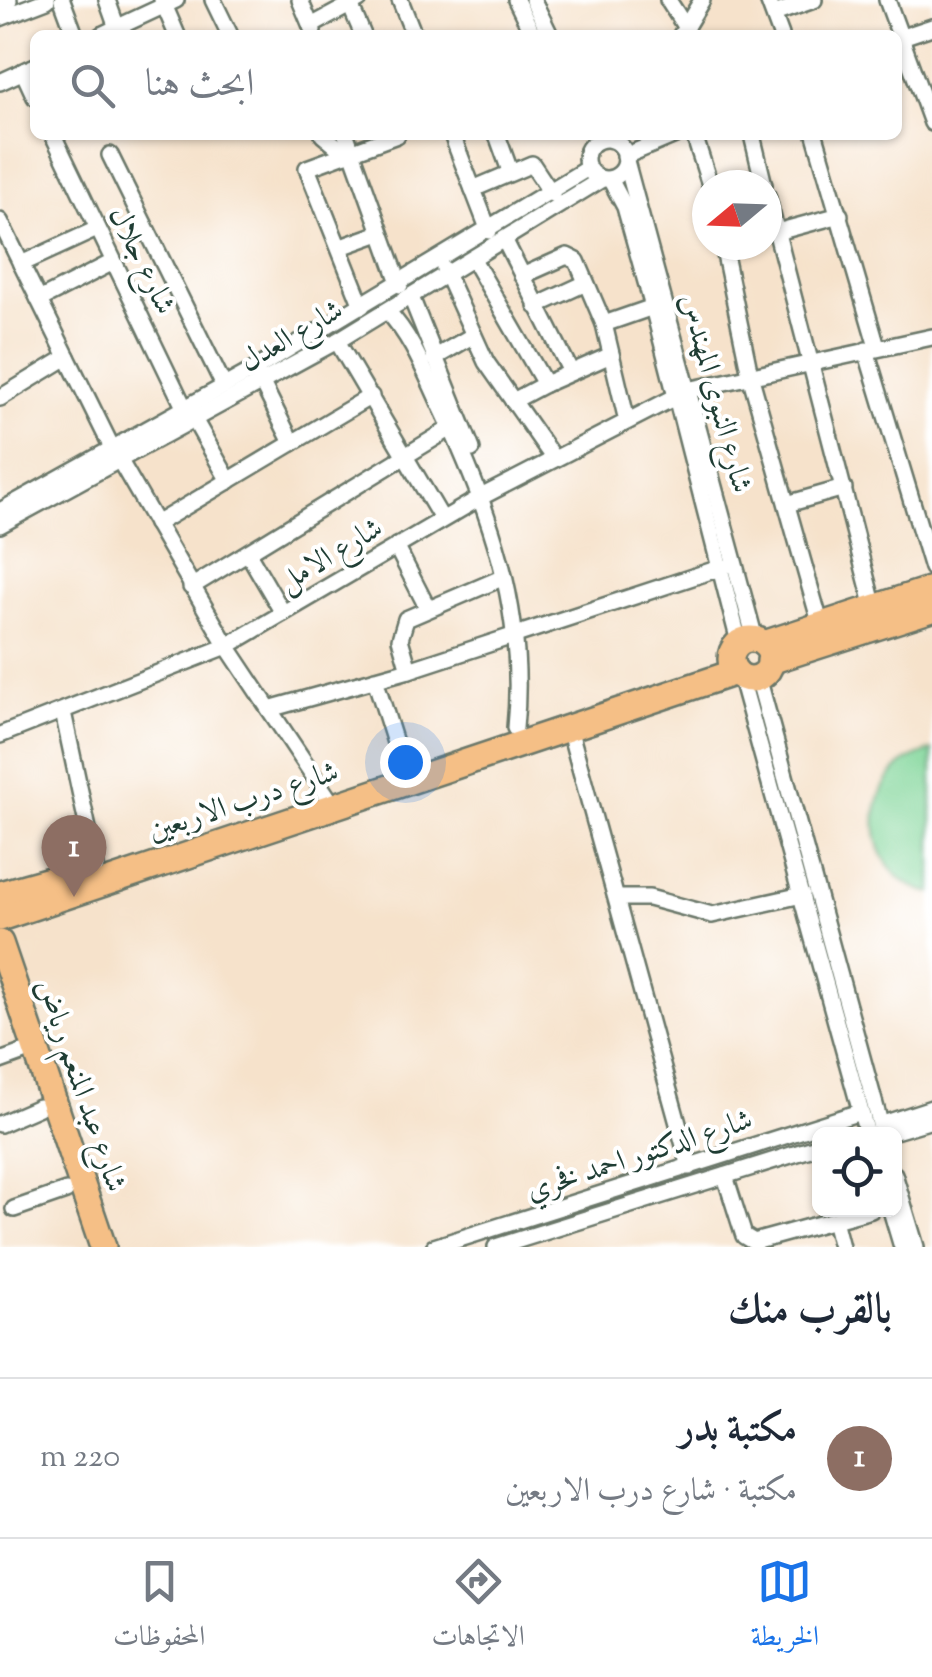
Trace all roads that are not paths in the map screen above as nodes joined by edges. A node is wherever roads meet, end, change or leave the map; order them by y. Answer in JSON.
{"nodes":[{"id":1,"x":9,"y":0,"type":"edge"},
{"id":2,"x":47,"y":0,"type":"edge"},
{"id":3,"x":62,"y":0,"type":"edge"},
{"id":4,"x":107,"y":0,"type":"edge"},
{"id":5,"x":213,"y":0,"type":"edge"},
{"id":6,"x":300,"y":0,"type":"edge"},
{"id":7,"x":400,"y":0,"type":"edge"},
{"id":8,"x":516,"y":0,"type":"edge"},
{"id":9,"x":533,"y":0,"type":"edge"},
{"id":10,"x":668,"y":0,"type":"edge"},
{"id":11,"x":702,"y":0,"type":"edge"},
{"id":12,"x":814,"y":0,"type":"edge"},
{"id":13,"x":887,"y":0,"type":"edge"},
{"id":14,"x":168,"y":2,"type":"edge"},
{"id":15,"x":352,"y":2,"type":"edge"},
{"id":16,"x":0,"y":4,"type":"edge"},
{"id":17,"x":771,"y":7,"type":"edge"},
{"id":18,"x":0,"y":18,"type":"edge"},
{"id":19,"x":932,"y":27,"type":"edge"},
{"id":20,"x":124,"y":29,"type":"edge"},
{"id":21,"x":74,"y":30,"type":"edge"},
{"id":22,"x":176,"y":30,"type":"edge"},
{"id":23,"x":228,"y":30,"type":"edge"},
{"id":24,"x":313,"y":30,"type":"edge"},
{"id":25,"x":360,"y":30,"type":"edge"},
{"id":26,"x":412,"y":30,"type":"edge"},
{"id":27,"x":531,"y":30,"type":"edge"},
{"id":28,"x":548,"y":30,"type":"edge"},
{"id":29,"x":683,"y":30,"type":"edge"},
{"id":30,"x":685,"y":30,"type":"edge"},
{"id":31,"x":896,"y":30,"type":"edge"},
{"id":32,"x":902,"y":48,"type":"edge"},
{"id":33,"x":29,"y":68,"type":"edge"},
{"id":34,"x":0,"y":82,"type":"edge"},
{"id":35,"x":932,"y":123,"type":"edge"},
{"id":36,"x":54,"y":140,"type":"edge"},
{"id":37,"x":330,"y":140,"type":"edge"},
{"id":38,"x":347,"y":140,"type":"edge"},
{"id":39,"x":383,"y":140,"type":"edge"},
{"id":40,"x":454,"y":140,"type":"edge"},
{"id":41,"x":500,"y":140,"type":"edge"},
{"id":42,"x":611,"y":140,"type":"edge"},
{"id":43,"x":664,"y":140,"type":"edge"},
{"id":44,"x":696,"y":140,"type":"edge"},
{"id":45,"x":753,"y":140,"type":"edge"},
{"id":46,"x":817,"y":140,"type":"edge"},
{"id":47,"x":585,"y":142,"type":"edge"},
{"id":48,"x":348,"y":153,"type":"junction"},
{"id":49,"x":110,"y":155,"type":"dead end"},
{"id":50,"x":626,"y":158,"type":"junction"},
{"id":51,"x":588,"y":168,"type":"junction"},
{"id":52,"x":510,"y":170,"type":"junction"},
{"id":53,"x":705,"y":170,"type":"edge"},
{"id":54,"x":760,"y":170,"type":"edge"},
{"id":55,"x":606,"y":179,"type":"junction"},
{"id":56,"x":473,"y":189,"type":"junction"},
{"id":57,"x":552,"y":194,"type":"junction"},
{"id":58,"x":840,"y":215,"type":"junction"},
{"id":59,"x":0,"y":220,"type":"edge"},
{"id":60,"x":97,"y":229,"type":"junction"},
{"id":61,"x":489,"y":231,"type":"junction"},
{"id":62,"x":782,"y":231,"type":"edge"},
{"id":63,"x":380,"y":233,"type":"junction"},
{"id":64,"x":505,"y":241,"type":"junction"},
{"id":65,"x":341,"y":248,"type":"junction"},
{"id":66,"x":782,"y":248,"type":"edge"},
{"id":67,"x":440,"y":260,"type":"junction"},
{"id":68,"x":474,"y":260,"type":"junction"},
{"id":69,"x":726,"y":260,"type":"edge"},
{"id":70,"x":113,"y":262,"type":"junction"},
{"id":71,"x":22,"y":264,"type":"junction"},
{"id":72,"x":522,"y":276,"type":"junction"},
{"id":73,"x":447,"y":277,"type":"junction"},
{"id":74,"x":586,"y":283,"type":"junction"},
{"id":75,"x":405,"y":291,"type":"junction"},
{"id":76,"x":39,"y":300,"type":"junction"},
{"id":77,"x":494,"y":302,"type":"junction"},
{"id":78,"x":362,"y":306,"type":"junction"},
{"id":79,"x":536,"y":306,"type":"junction"},
{"id":80,"x":653,"y":308,"type":"junction"},
{"id":81,"x":387,"y":311,"type":"junction"},
{"id":82,"x":463,"y":317,"type":"junction"},
{"id":83,"x":604,"y":324,"type":"junction"},
{"id":84,"x":472,"y":336,"type":"junction"},
{"id":85,"x":932,"y":337,"type":"edge"},
{"id":86,"x":338,"y":341,"type":"junction"},
{"id":87,"x":872,"y":348,"type":"junction"},
{"id":88,"x":611,"y":355,"type":"junction"},
{"id":89,"x":67,"y":357,"type":"junction"},
{"id":90,"x":434,"y":358,"type":"junction"},
{"id":91,"x":811,"y":361,"type":"junction"},
{"id":92,"x":571,"y":372,"type":"junction"},
{"id":93,"x":259,"y":376,"type":"junction"},
{"id":94,"x":750,"y":376,"type":"junction"},
{"id":95,"x":545,"y":384,"type":"junction"},
{"id":96,"x":224,"y":386,"type":"junction"},
{"id":97,"x":683,"y":393,"type":"junction"},
{"id":98,"x":371,"y":396,"type":"junction"},
{"id":99,"x":0,"y":398,"type":"edge"},
{"id":100,"x":514,"y":401,"type":"junction"},
{"id":101,"x":190,"y":415,"type":"junction"},
{"id":102,"x":627,"y":421,"type":"junction"},
{"id":103,"x":451,"y":428,"type":"junction"},
{"id":104,"x":292,"y":443,"type":"junction"},
{"id":105,"x":117,"y":455,"type":"junction"},
{"id":106,"x":407,"y":458,"type":"junction"},
{"id":107,"x":554,"y":459,"type":"junction"},
{"id":108,"x":229,"y":480,"type":"junction"},
{"id":109,"x":844,"y":488,"type":"junction"},
{"id":110,"x":483,"y":496,"type":"junction"},
{"id":111,"x":787,"y":504,"type":"junction"},
{"id":112,"x":0,"y":511,"type":"edge"},
{"id":113,"x":442,"y":519,"type":"junction"},
{"id":114,"x":156,"y":524,"type":"junction"},
{"id":115,"x":0,"y":525,"type":"edge"},
{"id":116,"x":396,"y":546,"type":"junction"},
{"id":117,"x":248,"y":553,"type":"junction"},
{"id":118,"x":723,"y":567,"type":"junction"},
{"id":119,"x":932,"y":568,"type":"edge"},
{"id":120,"x":504,"y":577,"type":"junction"},
{"id":121,"x":191,"y":586,"type":"junction"},
{"id":122,"x":932,"y":590,"type":"edge"},
{"id":123,"x":427,"y":607,"type":"junction"},
{"id":124,"x":874,"y":608,"type":"junction"},
{"id":125,"x":932,"y":609,"type":"edge"},
{"id":126,"x":283,"y":613,"type":"junction"},
{"id":127,"x":820,"y":626,"type":"junction"},
{"id":128,"x":517,"y":634,"type":"junction"},
{"id":129,"x":226,"y":646,"type":"junction"},
{"id":130,"x":749,"y":658,"type":"junction"},
{"id":131,"x":409,"y":670,"type":"junction"},
{"id":132,"x":374,"y":680,"type":"junction"},
{"id":133,"x":268,"y":709,"type":"junction"},
{"id":134,"x":63,"y":712,"type":"junction"},
{"id":135,"x":514,"y":728,"type":"junction"},
{"id":136,"x":569,"y":728,"type":"junction"},
{"id":137,"x":0,"y":735,"type":"edge"},
{"id":138,"x":396,"y":746,"type":"dead end"},
{"id":139,"x":329,"y":798,"type":"junction"},
{"id":140,"x":152,"y":856,"type":"junction"},
{"id":141,"x":96,"y":866,"type":"junction"},
{"id":142,"x":0,"y":894,"type":"edge"},
{"id":143,"x":802,"y":894,"type":"junction"},
{"id":144,"x":618,"y":898,"type":"junction"},
{"id":145,"x":0,"y":918,"type":"edge"},
{"id":146,"x":0,"y":944,"type":"edge"},
{"id":147,"x":0,"y":988,"type":"edge"},
{"id":148,"x":849,"y":1044,"type":"junction"},
{"id":149,"x":11,"y":1057,"type":"edge"},
{"id":150,"x":39,"y":1107,"type":"junction"},
{"id":151,"x":932,"y":1108,"type":"edge"},
{"id":152,"x":860,"y":1112,"type":"junction"},
{"id":153,"x":932,"y":1120,"type":"edge"},
{"id":154,"x":0,"y":1124,"type":"edge"},
{"id":155,"x":870,"y":1127,"type":"edge"},
{"id":156,"x":873,"y":1127,"type":"edge"},
{"id":157,"x":886,"y":1127,"type":"edge"},
{"id":158,"x":898,"y":1127,"type":"edge"},
{"id":159,"x":806,"y":1130,"type":"junction"},
{"id":160,"x":812,"y":1140,"type":"edge"},
{"id":161,"x":812,"y":1148,"type":"edge"},
{"id":162,"x":690,"y":1168,"type":"junction"},
{"id":163,"x":725,"y":1176,"type":"junction"},
{"id":164,"x":628,"y":1187,"type":"junction"},
{"id":165,"x":66,"y":1191,"type":"junction"},
{"id":166,"x":902,"y":1201,"type":"edge"},
{"id":167,"x":633,"y":1204,"type":"junction"},
{"id":168,"x":14,"y":1208,"type":"dead end"},
{"id":169,"x":845,"y":1217,"type":"edge"},
{"id":170,"x":893,"y":1217,"type":"edge"},
{"id":171,"x":834,"y":1220,"type":"junction"},
{"id":172,"x":798,"y":1239,"type":"edge"},
{"id":173,"x":536,"y":1241,"type":"edge"},
{"id":174,"x":95,"y":1246,"type":"edge"},
{"id":175,"x":434,"y":1247,"type":"edge"},
{"id":176,"x":496,"y":1247,"type":"edge"},
{"id":177,"x":841,"y":1247,"type":"edge"},
{"id":178,"x":902,"y":1247,"type":"edge"},
{"id":179,"x":916,"y":1247,"type":"edge"}],
"edges":[{"from":1,"to":16,"type":"street"},
{"from":2,"to":18,"type":"street"},
{"from":3,"to":21,"type":"street"},
{"from":4,"to":20,"type":"street"},
{"from":5,"to":23,"type":"street"},
{"from":6,"to":24,"type":"street"},
{"from":7,"to":26,"type":"street"},
{"from":8,"to":27,"type":"street"},
{"from":9,"to":28,"type":"street"},
{"from":10,"to":29,"type":"street"},
{"from":11,"to":30,"type":"street"},
{"from":12,"to":17,"type":"street"},
{"from":13,"to":31,"type":"street"},
{"from":14,"to":20,"type":"street"},
{"from":14,"to":22,"type":"street"},
{"from":15,"to":24,"type":"street"},
{"from":15,"to":25,"type":"street"},
{"from":19,"to":32,"type":"street"},
{"from":32,"to":35,"type":"street"},
{"from":33,"to":34,"type":"street"},
{"from":36,"to":60,"type":"street","name":"شارع جلال"},
{"from":37,"to":48,"type":"street"},
{"from":38,"to":48,"type":"street"},
{"from":39,"to":48,"type":"street"},
{"from":40,"to":56,"type":"street"},
{"from":41,"to":52,"type":"street"},
{"from":42,"to":50,"type":"street"},
{"from":43,"to":50,"type":"street"},
{"from":44,"to":53,"type":"street"},
{"from":45,"to":54,"type":"street"},
{"from":46,"to":58,"type":"street"},
{"from":47,"to":51,"type":"street"},
{"from":48,"to":63,"type":"street"},
{"from":48,"to":65,"type":"street"},
{"from":49,"to":96,"type":"street"},
{"from":50,"to":55,"type":"street"},
{"from":50,"to":97,"type":"street","name":"شارع النبوى المهندس"},
{"from":51,"to":55,"type":"street"},
{"from":51,"to":57,"type":"street","name":"شارع العدل"},
{"from":52,"to":56,"type":"street"},
{"from":52,"to":57,"type":"street"},
{"from":55,"to":64,"type":"street","name":"شارع العدل"},
{"from":55,"to":80,"type":"street","name":"شارع النبوى المهندس"},
{"from":56,"to":61,"type":"street"},
{"from":57,"to":61,"type":"street","name":"شارع العدل"},
{"from":58,"to":62,"type":"street"},
{"from":58,"to":87,"type":"street"},
{"from":59,"to":71,"type":"street"},
{"from":60,"to":70,"type":"street","name":"شارع جلال"},
{"from":60,"to":71,"type":"street"},
{"from":61,"to":67,"type":"street","name":"شارع العدل"},
{"from":63,"to":65,"type":"street"},
{"from":63,"to":75,"type":"street"},
{"from":64,"to":68,"type":"street","name":"شارع العدل"},
{"from":64,"to":72,"type":"street"},
{"from":65,"to":78,"type":"street"},
{"from":66,"to":91,"type":"street"},
{"from":67,"to":73,"type":"street"},
{"from":67,"to":75,"type":"street","name":"شارع العدل"},
{"from":68,"to":73,"type":"street","name":"شارع العدل"},
{"from":68,"to":77,"type":"street"},
{"from":69,"to":94,"type":"street"},
{"from":70,"to":76,"type":"street"},
{"from":70,"to":101,"type":"street","name":"شارع جلال"},
{"from":71,"to":76,"type":"street"},
{"from":72,"to":74,"type":"street"},
{"from":72,"to":79,"type":"street"},
{"from":73,"to":75,"type":"street","name":"شارع العدل"},
{"from":73,"to":82,"type":"street"},
{"from":74,"to":79,"type":"street"},
{"from":74,"to":83,"type":"street"},
{"from":75,"to":78,"type":"street","name":"شارع العدل"},
{"from":75,"to":81,"type":"street","name":"شارع العدل"},
{"from":75,"to":90,"type":"street"},
{"from":76,"to":89,"type":"street"},
{"from":77,"to":82,"type":"street"},
{"from":77,"to":95,"type":"street"},
{"from":78,"to":93,"type":"street","name":"شارع العدل"},
{"from":79,"to":92,"type":"street"},
{"from":80,"to":83,"type":"street"},
{"from":80,"to":97,"type":"street","name":"شارع النبوى المهندس"},
{"from":81,"to":86,"type":"street","name":"شارع العدل"},
{"from":81,"to":103,"type":"street"},
{"from":82,"to":84,"type":"street"},
{"from":83,"to":88,"type":"street"},
{"from":84,"to":90,"type":"street"},
{"from":84,"to":100,"type":"street"},
{"from":85,"to":87,"type":"street","name":"شارع الامل"},
{"from":86,"to":93,"type":"street","name":"شارع العدل"},
{"from":86,"to":98,"type":"street"},
{"from":87,"to":91,"type":"street","name":"شارع الامل"},
{"from":87,"to":119,"type":"street"},
{"from":88,"to":92,"type":"street"},
{"from":88,"to":102,"type":"street"},
{"from":89,"to":99,"type":"street"},
{"from":89,"to":105,"type":"street"},
{"from":90,"to":110,"type":"street"},
{"from":91,"to":94,"type":"street","name":"شارع الامل"},
{"from":91,"to":109,"type":"street"},
{"from":92,"to":95,"type":"street"},
{"from":93,"to":96,"type":"street","name":"شارع العدل"},
{"from":93,"to":101,"type":"street","name":"شارع العدل"},
{"from":93,"to":104,"type":"street"},
{"from":94,"to":97,"type":"street","name":"شارع الامل"},
{"from":94,"to":111,"type":"street"},
{"from":95,"to":100,"type":"street"},
{"from":96,"to":101,"type":"street","name":"شارع العدل"},
{"from":97,"to":102,"type":"street","name":"شارع الامل"},
{"from":97,"to":118,"type":"street","name":"شارع النبوى المهندس"},
{"from":97,"to":130,"type":"street","name":"شارع النبوى المهندس"},
{"from":98,"to":104,"type":"street"},
{"from":98,"to":106,"type":"street"},
{"from":100,"to":107,"type":"street"},
{"from":101,"to":105,"type":"street","name":"شارع العدل"},
{"from":101,"to":108,"type":"street","name":"شارع جلال"},
{"from":102,"to":107,"type":"street","name":"شارع الامل"},
{"from":103,"to":106,"type":"street"},
{"from":103,"to":110,"type":"street"},
{"from":104,"to":108,"type":"street"},
{"from":105,"to":112,"type":"street","name":"شارع العدل"},
{"from":105,"to":114,"type":"street"},
{"from":105,"to":115,"type":"street","name":"شارع العدل"},
{"from":106,"to":113,"type":"street"},
{"from":106,"to":117,"type":"street"},
{"from":107,"to":110,"type":"street","name":"شارع الامل"},
{"from":108,"to":114,"type":"street"},
{"from":109,"to":111,"type":"street"},
{"from":109,"to":124,"type":"street"},
{"from":110,"to":113,"type":"street","name":"شارع الامل"},
{"from":110,"to":120,"type":"street"},
{"from":111,"to":127,"type":"street"},
{"from":113,"to":116,"type":"street","name":"شارع الامل"},
{"from":114,"to":121,"type":"street"},
{"from":116,"to":123,"type":"street"},
{"from":116,"to":126,"type":"street","name":"شارع الامل"},
{"from":117,"to":121,"type":"street"},
{"from":117,"to":126,"type":"street"},
{"from":118,"to":128,"type":"street"},
{"from":118,"to":130,"type":"street","name":"شارع النبوى المهندس"},
{"from":120,"to":123,"type":"street"},
{"from":120,"to":128,"type":"street"},
{"from":121,"to":129,"type":"street"},
{"from":122,"to":124,"type":"highway","name":"شارع درب الاربعين"},
{"from":123,"to":131,"type":"street"},
{"from":124,"to":127,"type":"highway","name":"شارع درب الاربعين"},
{"from":125,"to":130,"type":"highway","name":"شارع درب الاربعين"},
{"from":126,"to":129,"type":"street","name":"شارع الامل"},
{"from":127,"to":130,"type":"highway","name":"شارع درب الاربعين"},
{"from":128,"to":131,"type":"street"},
{"from":128,"to":135,"type":"street"},
{"from":129,"to":133,"type":"street"},
{"from":129,"to":134,"type":"street","name":"شارع الامل"},
{"from":130,"to":135,"type":"highway","name":"شارع درب الاربعين"},
{"from":130,"to":136,"type":"highway","name":"شارع درب الاربعين"},
{"from":130,"to":143,"type":"street","name":"شارع النبوى المهندس"},
{"from":130,"to":148,"type":"street","name":"شارع النبوى المهندس"},
{"from":131,"to":132,"type":"street"},
{"from":132,"to":133,"type":"street"},
{"from":132,"to":138,"type":"street"},
{"from":133,"to":139,"type":"street"},
{"from":134,"to":137,"type":"street","name":"شارع الامل"},
{"from":134,"to":141,"type":"street"},
{"from":135,"to":139,"type":"highway","name":"شارع درب الاربعين"},
{"from":136,"to":139,"type":"highway","name":"شارع درب الاربعين"},
{"from":136,"to":144,"type":"street"},
{"from":139,"to":140,"type":"highway","name":"شارع درب الاربعين"},
{"from":140,"to":141,"type":"highway","name":"شارع درب الاربعين"},
{"from":140,"to":145,"type":"highway","name":"شارع درب الاربعين"},
{"from":141,"to":142,"type":"highway","name":"شارع درب الاربعين"},
{"from":143,"to":144,"type":"street"},
{"from":143,"to":148,"type":"street","name":"شارع النبوى المهندس"},
{"from":144,"to":162,"type":"street"},
{"from":146,"to":174,"type":"highway","name":"شارع عبد المنعم رياض"},
{"from":147,"to":149,"type":"highway","name":"شارع عبد المنعم رياض"},
{"from":148,"to":152,"type":"street","name":"شارع النبوى المهندس"},
{"from":148,"to":156,"type":"street","name":"شارع النبوى المهندس"},
{"from":149,"to":150,"type":"highway","name":"شارع عبد المنعم رياض"},
{"from":150,"to":154,"type":"street"},
{"from":150,"to":165,"type":"highway","name":"شارع عبد المنعم رياض"},
{"from":151,"to":157,"type":"street"},
{"from":152,"to":155,"type":"street","name":"شارع النبوى المهندس"},
{"from":152,"to":159,"type":"street","name":"شارع الدكتور احمد فخري"},
{"from":153,"to":158,"type":"street"},
{"from":159,"to":160,"type":"street"},
{"from":159,"to":162,"type":"street","name":"شارع الدكتور احمد فخري"},
{"from":161,"to":163,"type":"street","name":"شارع الدكتور احمد فخري"},
{"from":162,"to":164,"type":"street","name":"شارع الدكتور احمد فخري"},
{"from":163,"to":167,"type":"street","name":"شارع الدكتور احمد فخري"},
{"from":163,"to":172,"type":"street"},
{"from":164,"to":167,"type":"street"},
{"from":164,"to":175,"type":"street","name":"شارع الدكتور احمد فخري"},
{"from":165,"to":168,"type":"street"},
{"from":165,"to":174,"type":"highway","name":"شارع عبد المنعم رياض"},
{"from":166,"to":179,"type":"street"},
{"from":167,"to":173,"type":"street","name":"شارع الدكتور احمد فخري"},
{"from":169,"to":171,"type":"street"},
{"from":170,"to":178,"type":"street"},
{"from":171,"to":172,"type":"street"},
{"from":171,"to":177,"type":"street"},
{"from":173,"to":176,"type":"street","name":"شارع الدكتور احمد فخري"}]}
